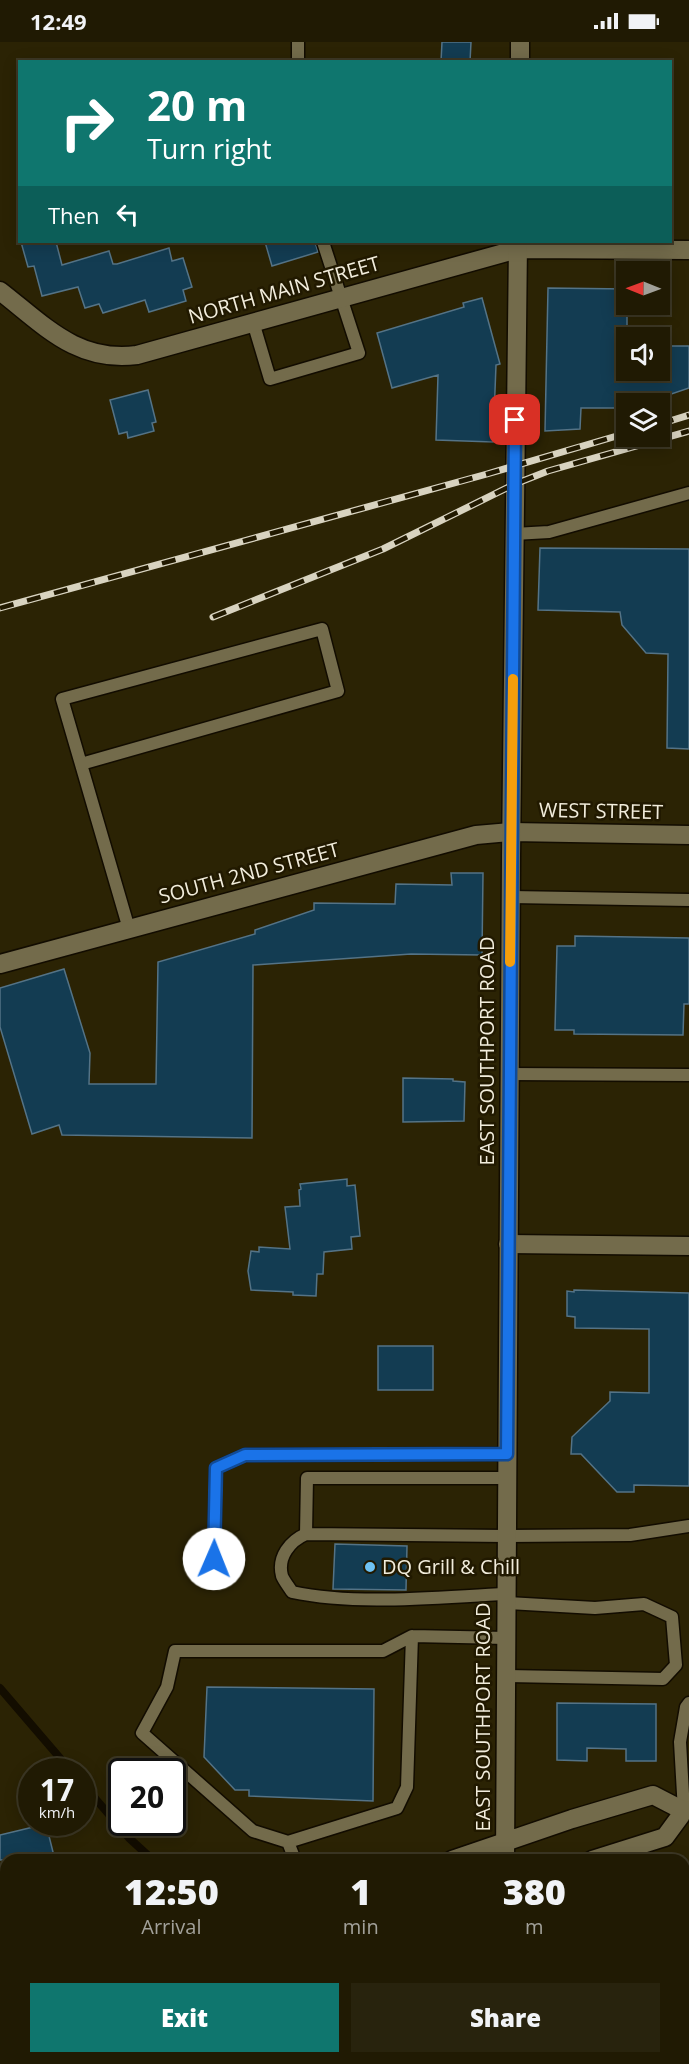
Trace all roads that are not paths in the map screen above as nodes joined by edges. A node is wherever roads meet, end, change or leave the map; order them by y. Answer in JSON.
{"nodes":[{"id":1,"x":298,"y":42,"type":"edge"},
{"id":2,"x":520,"y":42,"type":"edge"},
{"id":3,"x":298,"y":60,"type":"edge"},
{"id":4,"x":520,"y":60,"type":"edge"},
{"id":5,"x":323,"y":243,"type":"edge"},
{"id":6,"x":518,"y":245,"type":"edge"},
{"id":7,"x":566,"y":245,"type":"edge"},
{"id":8,"x":689,"y":250,"type":"edge"},
{"id":9,"x":0,"y":291,"type":"edge"},
{"id":10,"x":342,"y":297,"type":"junction"},
{"id":11,"x":253,"y":322,"type":"junction"},
{"id":12,"x":689,"y":494,"type":"edge"},
{"id":13,"x":514,"y":534,"type":"junction"},
{"id":14,"x":81,"y":764,"type":"junction"},
{"id":15,"x":511,"y":832,"type":"junction"},
{"id":16,"x":689,"y":835,"type":"edge"},
{"id":17,"x":511,"y":897,"type":"junction"},
{"id":18,"x":689,"y":900,"type":"edge"},
{"id":19,"x":129,"y":929,"type":"junction"},
{"id":20,"x":0,"y":964,"type":"edge"},
{"id":21,"x":509,"y":1074,"type":"junction"},
{"id":22,"x":689,"y":1075,"type":"edge"},
{"id":23,"x":508,"y":1244,"type":"junction"},
{"id":24,"x":689,"y":1246,"type":"edge"},
{"id":25,"x":507,"y":1454,"type":"junction"},
{"id":26,"x":507,"y":1478,"type":"junction"},
{"id":27,"x":689,"y":1526,"type":"edge"},
{"id":28,"x":306,"y":1534,"type":"junction"},
{"id":29,"x":506,"y":1536,"type":"junction"},
{"id":30,"x":214,"y":1559,"type":"dead end"},
{"id":31,"x":506,"y":1598,"type":"junction"},
{"id":32,"x":412,"y":1636,"type":"junction"},
{"id":33,"x":506,"y":1638,"type":"junction"},
{"id":34,"x":505,"y":1676,"type":"junction"},
{"id":35,"x":689,"y":1702,"type":"edge"},
{"id":36,"x":686,"y":1811,"type":"edge"},
{"id":37,"x":288,"y":1842,"type":"junction"},
{"id":38,"x":505,"y":1851,"type":"edge"},
{"id":39,"x":293,"y":1854,"type":"edge"},
{"id":40,"x":487,"y":1854,"type":"edge"},
{"id":41,"x":610,"y":1854,"type":"edge"}],
"edges":[{"from":1,"to":3,"type":"lane"},
{"from":2,"to":4,"type":"main road"},
{"from":5,"to":10,"type":"lane"},
{"from":6,"to":7,"type":"main road","name":"NORTH MAIN STREET"},
{"from":6,"to":10,"type":"main road","name":"NORTH MAIN STREET"},
{"from":6,"to":13,"type":"main road","name":"EAST SOUTHPORT ROAD"},
{"from":7,"to":8,"type":"main road","name":"NORTH MAIN STREET"},
{"from":9,"to":11,"type":"main road","name":"NORTH MAIN STREET"},
{"from":10,"to":11,"type":"main road","name":"NORTH MAIN STREET"},
{"from":10,"to":11,"type":"lane"},
{"from":12,"to":13,"type":"lane"},
{"from":13,"to":15,"type":"main road","name":"EAST SOUTHPORT ROAD"},
{"from":14,"to":14,"type":"lane"},
{"from":14,"to":19,"type":"lane"},
{"from":15,"to":16,"type":"main road","name":"WEST STREET"},
{"from":15,"to":17,"type":"main road","name":"EAST SOUTHPORT ROAD"},
{"from":15,"to":19,"type":"main road","name":"SOUTH 2ND STREET"},
{"from":17,"to":18,"type":"lane"},
{"from":17,"to":21,"type":"main road","name":"EAST SOUTHPORT ROAD"},
{"from":19,"to":20,"type":"main road","name":"SOUTH 2ND STREET"},
{"from":21,"to":22,"type":"lane"},
{"from":21,"to":23,"type":"main road","name":"EAST SOUTHPORT ROAD"},
{"from":23,"to":24,"type":"main road"},
{"from":23,"to":25,"type":"main road","name":"EAST SOUTHPORT ROAD"},
{"from":25,"to":26,"type":"main road","name":"EAST SOUTHPORT ROAD"},
{"from":25,"to":30,"type":"lane"},
{"from":26,"to":28,"type":"lane"},
{"from":26,"to":29,"type":"main road","name":"EAST SOUTHPORT ROAD"},
{"from":27,"to":29,"type":"lane"},
{"from":28,"to":29,"type":"lane"},
{"from":28,"to":31,"type":"lane"},
{"from":29,"to":31,"type":"main road","name":"EAST SOUTHPORT ROAD"},
{"from":31,"to":33,"type":"main road","name":"EAST SOUTHPORT ROAD"},
{"from":31,"to":34,"type":"lane"},
{"from":32,"to":33,"type":"lane"},
{"from":32,"to":37,"type":"lane"},
{"from":32,"to":37,"type":"lane"},
{"from":33,"to":34,"type":"main road","name":"EAST SOUTHPORT ROAD"},
{"from":34,"to":38,"type":"main road","name":"EAST SOUTHPORT ROAD"},
{"from":35,"to":36,"type":"lane"},
{"from":36,"to":38,"type":"main road"},
{"from":36,"to":41,"type":"main road"},
{"from":37,"to":39,"type":"lane"},
{"from":38,"to":40,"type":"main road"}]}
